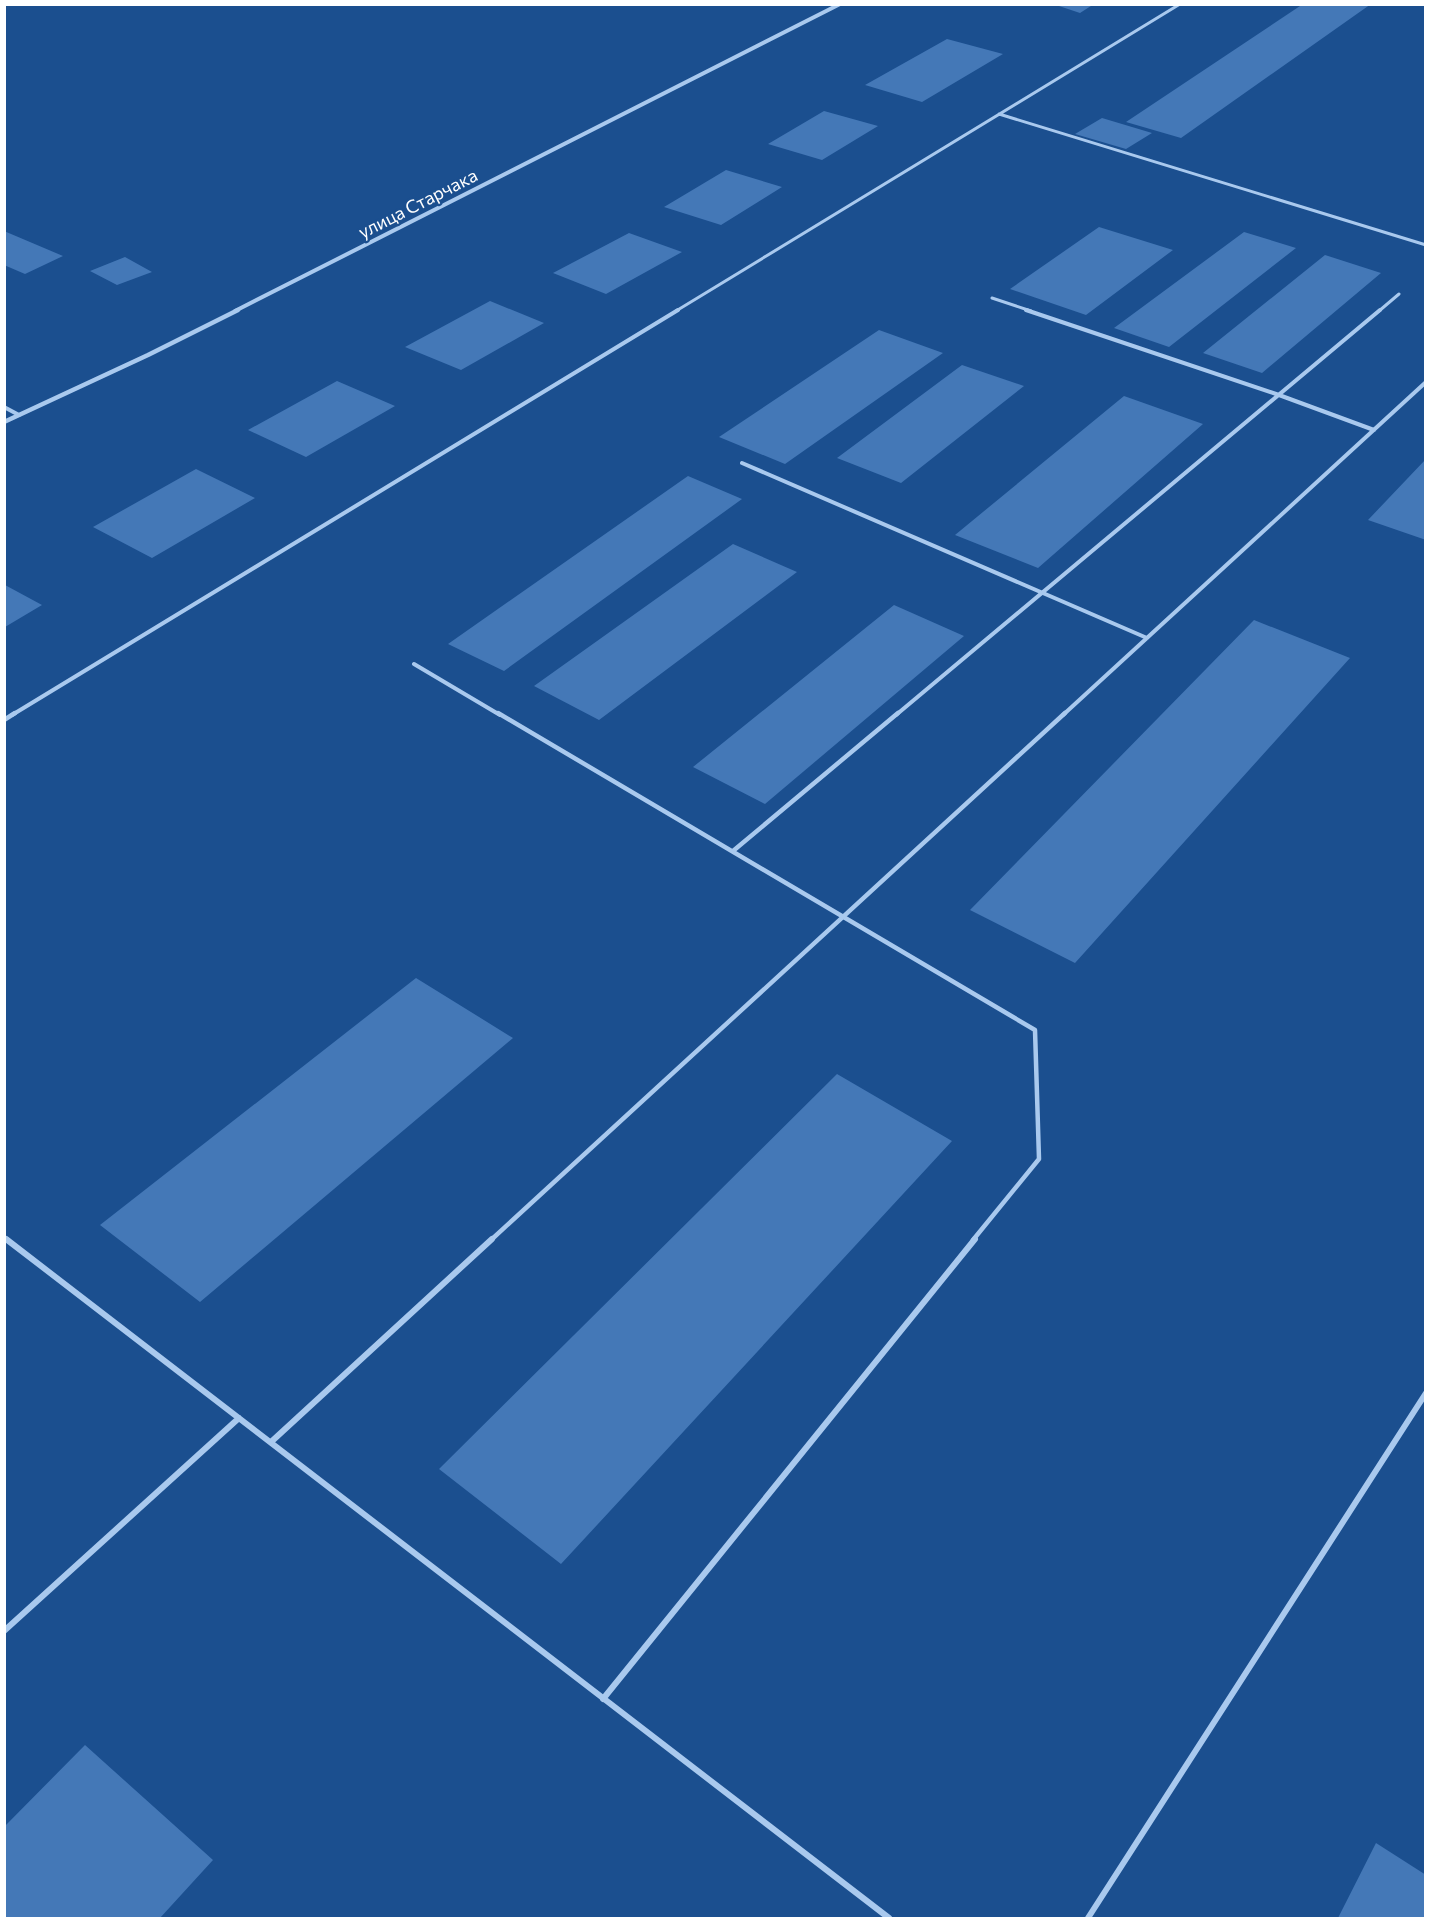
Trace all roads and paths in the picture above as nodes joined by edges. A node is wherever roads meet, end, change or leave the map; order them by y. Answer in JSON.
{"nodes":[{"id":1,"x":840,"y":4,"type":"edge"},
{"id":2,"x":1180,"y":4,"type":"edge"},
{"id":3,"x":999,"y":114,"type":"junction"},
{"id":4,"x":1425,"y":245,"type":"edge"},
{"id":5,"x":1399,"y":294,"type":"dead end"},
{"id":6,"x":992,"y":298,"type":"dead end"},
{"id":7,"x":1425,"y":382,"type":"edge"},
{"id":8,"x":1279,"y":395,"type":"junction"},
{"id":9,"x":4,"y":407,"type":"edge"},
{"id":10,"x":19,"y":415,"type":"junction"},
{"id":11,"x":4,"y":422,"type":"edge"},
{"id":12,"x":1374,"y":430,"type":"junction"},
{"id":13,"x":742,"y":463,"type":"dead end"},
{"id":14,"x":1041,"y":594,"type":"junction"},
{"id":15,"x":1147,"y":638,"type":"junction"},
{"id":16,"x":414,"y":664,"type":"dead end"},
{"id":17,"x":4,"y":720,"type":"edge"},
{"id":18,"x":734,"y":851,"type":"junction"},
{"id":19,"x":844,"y":916,"type":"junction"},
{"id":20,"x":4,"y":1238,"type":"edge"},
{"id":21,"x":1425,"y":1393,"type":"edge"},
{"id":22,"x":239,"y":1418,"type":"junction"},
{"id":23,"x":271,"y":1442,"type":"junction"},
{"id":24,"x":4,"y":1631,"type":"edge"},
{"id":25,"x":603,"y":1699,"type":"junction"},
{"id":26,"x":889,"y":1918,"type":"edge"},
{"id":27,"x":1088,"y":1918,"type":"edge"}],
"edges":[{"from":1,"to":10,"type":"street","name":"улица Старчака"},
{"from":2,"to":3,"type":"lane"},
{"from":3,"to":4,"type":"lane"},
{"from":3,"to":17,"type":"lane"},
{"from":5,"to":8,"type":"lane"},
{"from":6,"to":8,"type":"lane"},
{"from":7,"to":12,"type":"lane"},
{"from":8,"to":12,"type":"lane"},
{"from":8,"to":14,"type":"lane"},
{"from":9,"to":10,"type":"lane"},
{"from":10,"to":11,"type":"street","name":"улица Старчака"},
{"from":12,"to":15,"type":"lane"},
{"from":13,"to":14,"type":"lane"},
{"from":14,"to":15,"type":"lane"},
{"from":14,"to":18,"type":"lane"},
{"from":15,"to":19,"type":"lane"},
{"from":16,"to":18,"type":"lane"},
{"from":18,"to":19,"type":"lane"},
{"from":19,"to":23,"type":"lane"},
{"from":19,"to":25,"type":"lane"},
{"from":20,"to":22,"type":"lane"},
{"from":21,"to":27,"type":"lane"},
{"from":22,"to":23,"type":"lane"},
{"from":22,"to":24,"type":"lane"},
{"from":23,"to":25,"type":"lane"},
{"from":25,"to":26,"type":"lane"}]}
